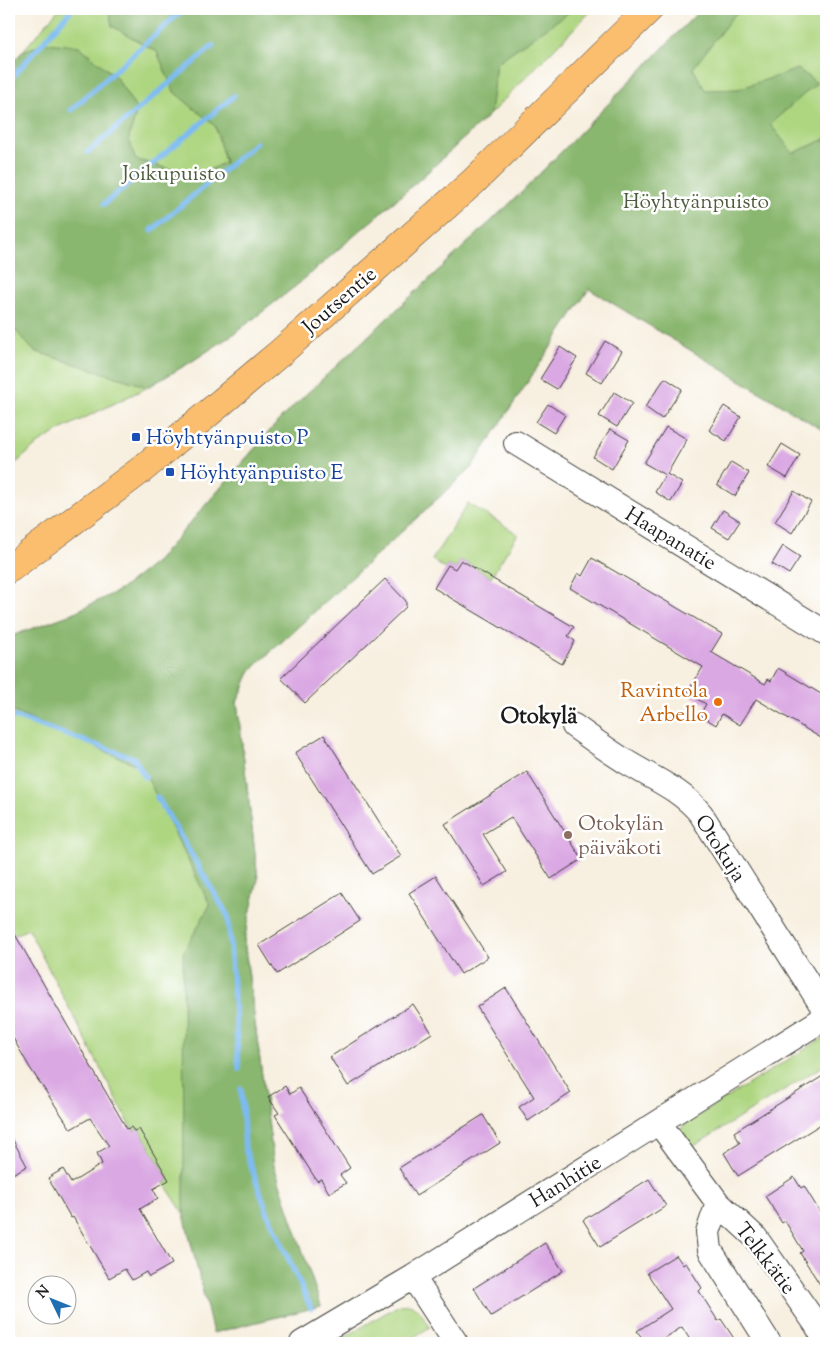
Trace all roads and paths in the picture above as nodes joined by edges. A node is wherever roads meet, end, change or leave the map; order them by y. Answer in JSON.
{"nodes":[{"id":1,"x":649,"y":9,"type":"edge"},
{"id":2,"x":516,"y":443,"type":"dead end"},
{"id":3,"x":9,"y":570,"type":"edge"},
{"id":4,"x":826,"y":633,"type":"edge"},
{"id":5,"x":574,"y":726,"type":"dead end"},
{"id":6,"x":826,"y":1012,"type":"edge"},
{"id":7,"x":826,"y":1017,"type":"edge"},
{"id":8,"x":658,"y":1122,"type":"junction"},
{"id":9,"x":718,"y":1203,"type":"junction"},
{"id":10,"x":413,"y":1277,"type":"junction"},
{"id":11,"x":826,"y":1342,"type":"edge"},
{"id":12,"x":302,"y":1343,"type":"edge"},
{"id":13,"x":456,"y":1343,"type":"edge"},
{"id":14,"x":769,"y":1343,"type":"edge"}],
"edges":[{"from":1,"to":3,"type":"main road","name":"Joutsentie"},
{"from":2,"to":4,"type":"street","name":"Haapanatie"},
{"from":5,"to":6,"type":"street","name":"Otokuja"},
{"from":7,"to":8,"type":"street","name":"Hanhitie"},
{"from":8,"to":9,"type":"street","name":"Telkkätie"},
{"from":8,"to":10,"type":"street","name":"Hanhitie"},
{"from":9,"to":11,"type":"street","name":"Telkkätie"},
{"from":9,"to":14,"type":"street","name":"Telkkätie"},
{"from":10,"to":12,"type":"street","name":"Hanhitie"},
{"from":10,"to":13,"type":"street"}]}
